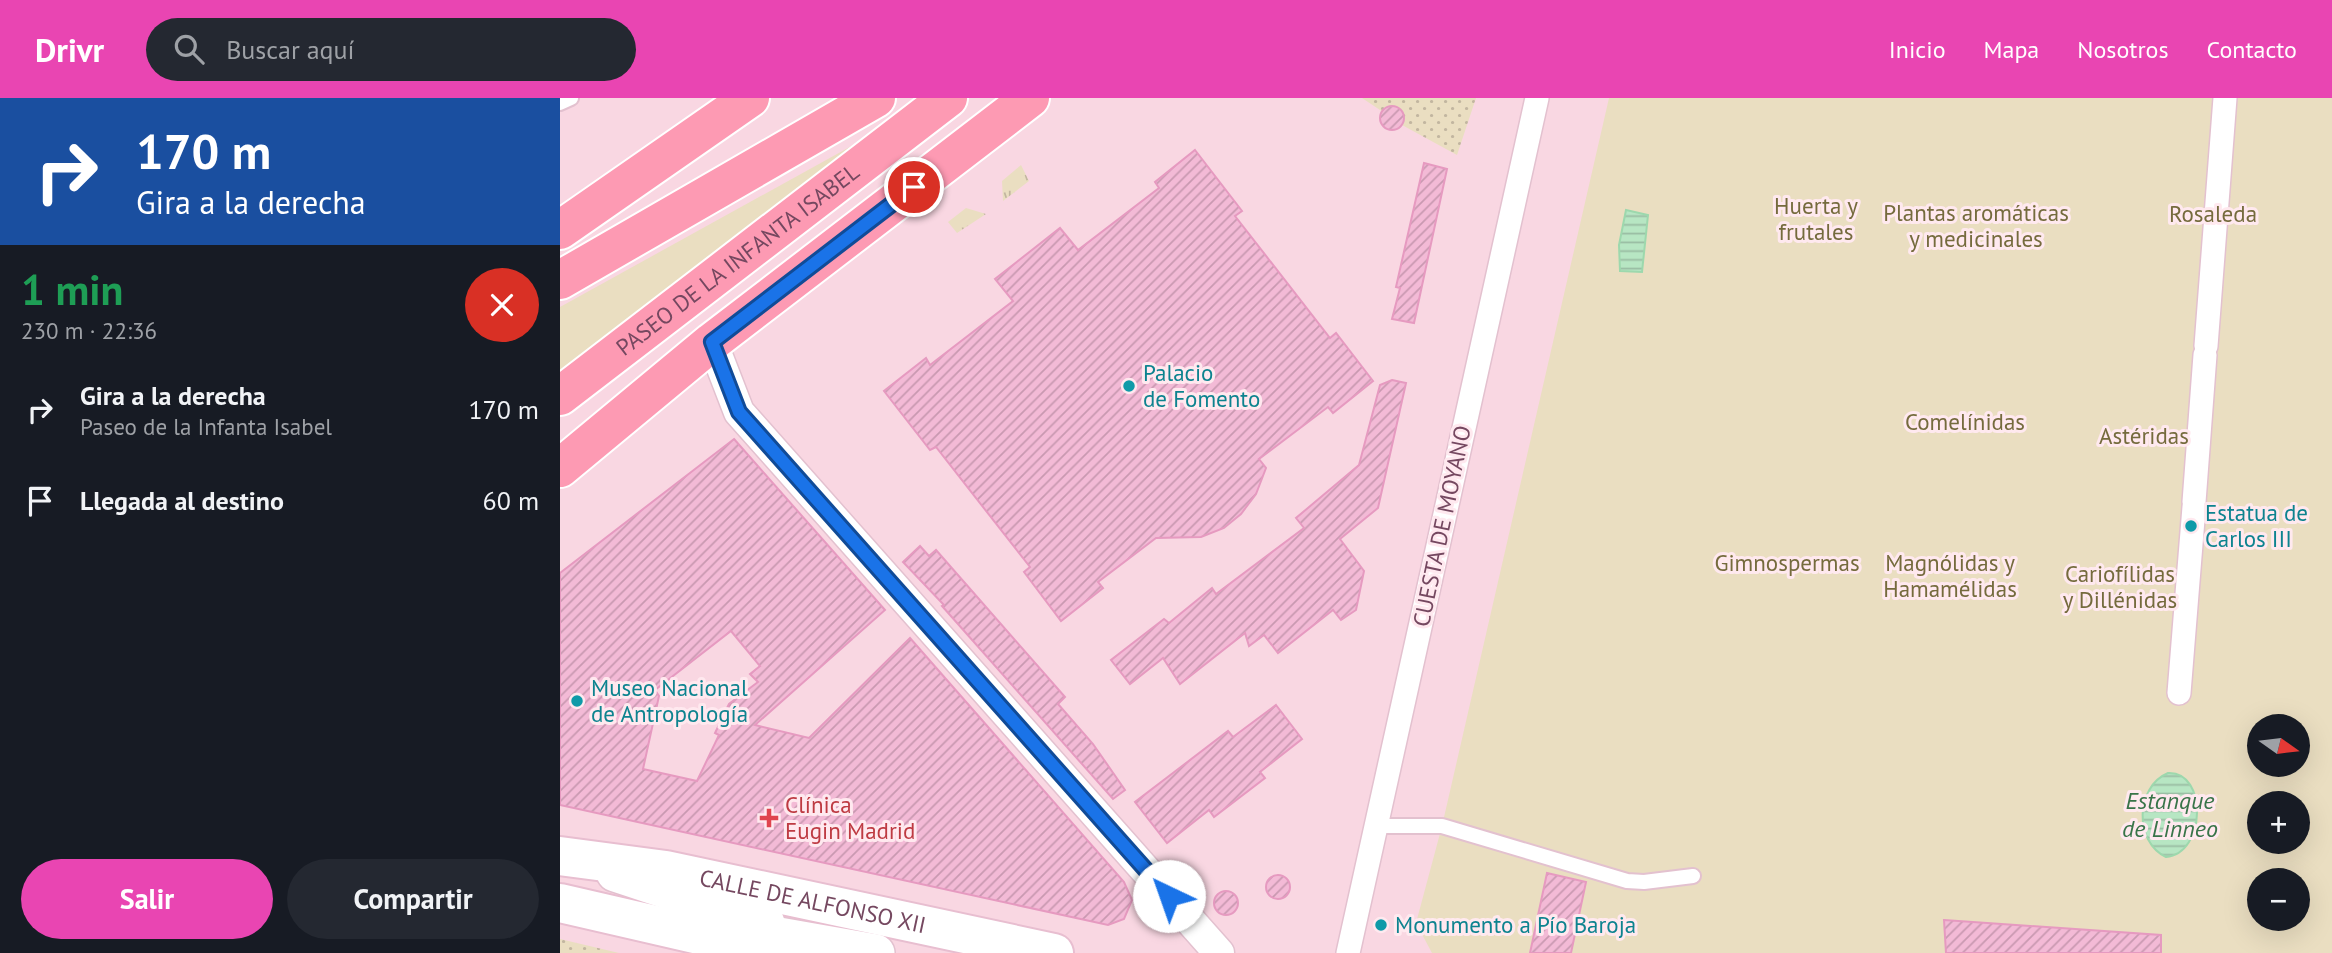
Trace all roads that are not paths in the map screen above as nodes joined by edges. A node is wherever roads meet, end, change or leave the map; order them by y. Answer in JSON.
{"nodes":[{"id":1,"x":571,"y":98,"type":"edge"},
{"id":2,"x":750,"y":98,"type":"edge"},
{"id":3,"x":876,"y":98,"type":"edge"},
{"id":4,"x":948,"y":98,"type":"edge"},
{"id":5,"x":1030,"y":98,"type":"edge"},
{"id":6,"x":1537,"y":98,"type":"edge"},
{"id":7,"x":2225,"y":98,"type":"edge"},
{"id":8,"x":560,"y":103,"type":"edge"},
{"id":9,"x":560,"y":230,"type":"edge"},
{"id":10,"x":560,"y":280,"type":"edge"},
{"id":11,"x":712,"y":342,"type":"junction"},
{"id":12,"x":560,"y":396,"type":"edge"},
{"id":13,"x":560,"y":468,"type":"edge"},
{"id":14,"x":2179,"y":693,"type":"dead end"},
{"id":15,"x":1376,"y":826,"type":"junction"},
{"id":16,"x":565,"y":858,"type":"edge"},
{"id":17,"x":1693,"y":876,"type":"dead end"},
{"id":18,"x":560,"y":903,"type":"edge"},
{"id":19,"x":824,"y":942,"type":"junction"},
{"id":20,"x":777,"y":953,"type":"edge"},
{"id":21,"x":876,"y":953,"type":"edge"},
{"id":22,"x":1055,"y":953,"type":"edge"},
{"id":23,"x":1219,"y":953,"type":"edge"},
{"id":24,"x":1348,"y":953,"type":"edge"}],
"edges":[{"from":1,"to":8,"type":"lane"},
{"from":2,"to":9,"type":"main road"},
{"from":3,"to":10,"type":"main road"},
{"from":4,"to":12,"type":"main road","name":"PASEO DE LA INFANTA ISABEL"},
{"from":5,"to":11,"type":"main road"},
{"from":6,"to":15,"type":"street","name":"CUESTA DE MOYANO"},
{"from":7,"to":14,"type":"street"},
{"from":11,"to":13,"type":"main road"},
{"from":11,"to":23,"type":"street"},
{"from":15,"to":17,"type":"lane"},
{"from":15,"to":24,"type":"street","name":"CUESTA DE MOYANO"},
{"from":16,"to":19,"type":"street","name":"CALLE DE ALFONSO XII"},
{"from":16,"to":22,"type":"main road","name":"CALLE DE ALFONSO XII"},
{"from":18,"to":19,"type":"street","name":"CALLE DE ALFONSO XII"},
{"from":18,"to":20,"type":"main road","name":"CALLE DE ALFONSO XII"},
{"from":19,"to":21,"type":"street","name":"CALLE DE ALFONSO XII"}]}
